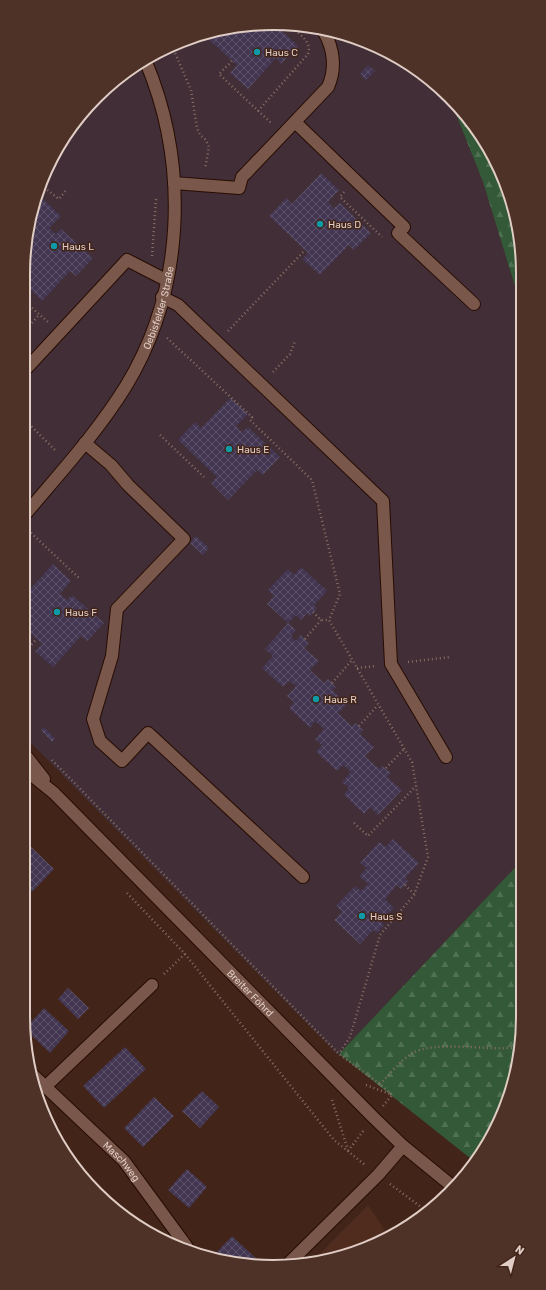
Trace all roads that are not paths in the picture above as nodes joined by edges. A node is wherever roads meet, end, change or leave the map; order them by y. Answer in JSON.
{"nodes":[{"id":1,"x":326,"y":36,"type":"edge"},
{"id":2,"x":147,"y":66,"type":"edge"},
{"id":3,"x":295,"y":122,"type":"junction"},
{"id":4,"x":174,"y":183,"type":"junction"},
{"id":5,"x":166,"y":280,"type":"junction"},
{"id":6,"x":162,"y":297,"type":"junction"},
{"id":7,"x":474,"y":304,"type":"dead end"},
{"id":8,"x":30,"y":365,"type":"edge"},
{"id":9,"x":85,"y":443,"type":"junction"},
{"id":10,"x":30,"y":509,"type":"edge"},
{"id":11,"x":446,"y":757,"type":"dead end"},
{"id":12,"x":30,"y":761,"type":"edge"},
{"id":13,"x":30,"y":774,"type":"edge"},
{"id":14,"x":54,"y":793,"type":"junction"},
{"id":15,"x":303,"y":877,"type":"dead end"},
{"id":16,"x":152,"y":985,"type":"road end"},
{"id":17,"x":38,"y":1080,"type":"edge"},
{"id":18,"x":45,"y":1087,"type":"junction"},
{"id":19,"x":403,"y":1146,"type":"junction"},
{"id":20,"x":450,"y":1184,"type":"edge"},
{"id":21,"x":184,"y":1243,"type":"edge"},
{"id":22,"x":293,"y":1259,"type":"edge"}],
"edges":[{"from":1,"to":3,"type":"street"},
{"from":2,"to":4,"type":"street","name":"Oebisfelder Straße"},
{"from":3,"to":4,"type":"street"},
{"from":3,"to":7,"type":"street"},
{"from":4,"to":5,"type":"street","name":"Oebisfelder Straße"},
{"from":5,"to":6,"type":"street","name":"Oebisfelder Straße"},
{"from":5,"to":8,"type":"street"},
{"from":6,"to":9,"type":"street","name":"Oebisfelder Straße"},
{"from":6,"to":11,"type":"street"},
{"from":9,"to":10,"type":"street","name":"Oebisfelder Straße"},
{"from":9,"to":15,"type":"street"},
{"from":12,"to":14,"type":"street","name":"Breiter Föhrd"},
{"from":13,"to":14,"type":"street","name":"Breiter Föhrd"},
{"from":14,"to":19,"type":"street","name":"Breiter Föhrd"},
{"from":16,"to":18,"type":"street"},
{"from":17,"to":18,"type":"street","name":"Maschweg"},
{"from":18,"to":21,"type":"street","name":"Maschweg"},
{"from":19,"to":20,"type":"street","name":"Breiter Föhrd"},
{"from":19,"to":22,"type":"street"}]}
